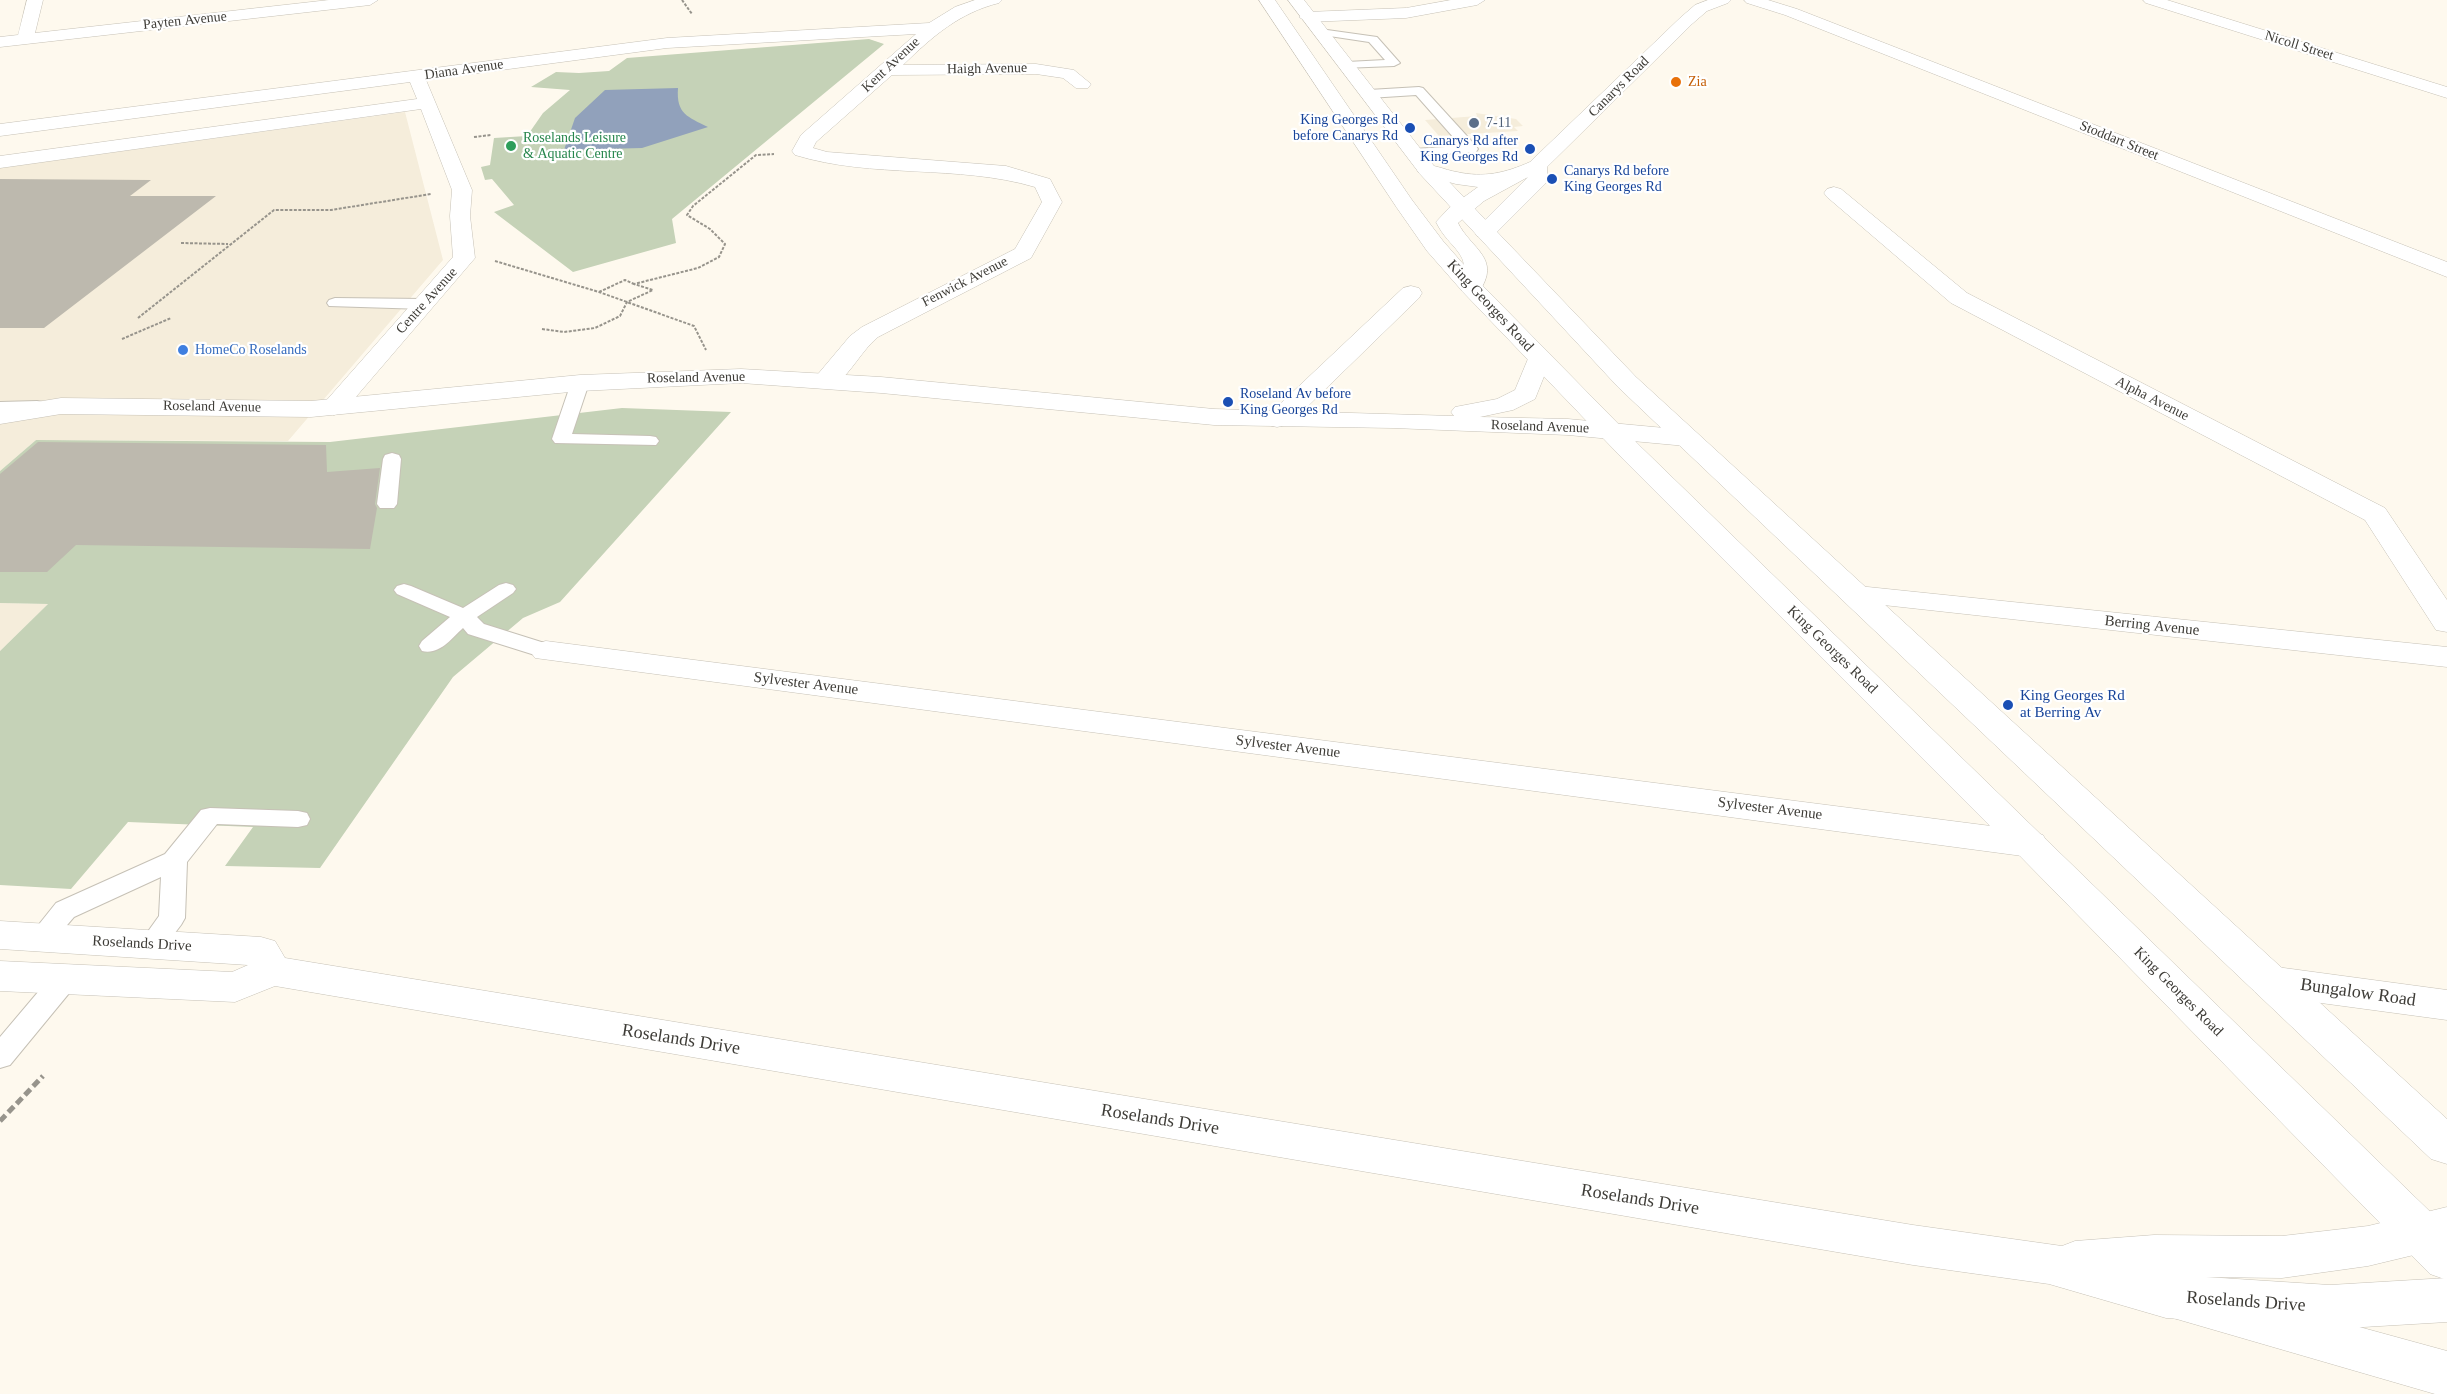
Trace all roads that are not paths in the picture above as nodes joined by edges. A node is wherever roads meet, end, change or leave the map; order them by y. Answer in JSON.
{"nodes":[{"id":1,"x":35,"y":0,"type":"edge"},
{"id":2,"x":363,"y":0,"type":"edge"},
{"id":3,"x":994,"y":0,"type":"edge"},
{"id":4,"x":1266,"y":0,"type":"edge"},
{"id":5,"x":1296,"y":0,"type":"edge"},
{"id":6,"x":1477,"y":0,"type":"edge"},
{"id":7,"x":1722,"y":0,"type":"edge"},
{"id":8,"x":2151,"y":0,"type":"edge"},
{"id":9,"x":1763,"y":2,"type":"edge"},
{"id":10,"x":1702,"y":4,"type":"edge"},
{"id":11,"x":1307,"y":17,"type":"junction"},
{"id":12,"x":931,"y":28,"type":"junction"},
{"id":13,"x":1320,"y":32,"type":"junction"},
{"id":14,"x":25,"y":39,"type":"junction"},
{"id":15,"x":0,"y":42,"type":"edge"},
{"id":16,"x":1347,"y":66,"type":"junction"},
{"id":17,"x":888,"y":70,"type":"junction"},
{"id":18,"x":417,"y":76,"type":"junction"},
{"id":19,"x":1082,"y":84,"type":"dead end"},
{"id":20,"x":2447,"y":93,"type":"edge"},
{"id":21,"x":1369,"y":94,"type":"junction"},
{"id":22,"x":426,"y":103,"type":"junction"},
{"id":23,"x":0,"y":130,"type":"edge"},
{"id":24,"x":802,"y":151,"type":"joint"},
{"id":25,"x":1414,"y":153,"type":"junction"},
{"id":26,"x":0,"y":162,"type":"edge"},
{"id":27,"x":1537,"y":166,"type":"junction"},
{"id":28,"x":1427,"y":170,"type":"junction"},
{"id":29,"x":1515,"y":176,"type":"junction"},
{"id":30,"x":1834,"y":193,"type":"dead end"},
{"id":31,"x":1462,"y":208,"type":"junction"},
{"id":32,"x":1485,"y":231,"type":"junction"},
{"id":33,"x":2447,"y":270,"type":"edge"},
{"id":34,"x":1471,"y":287,"type":"junction"},
{"id":35,"x":1411,"y":294,"type":"dead end"},
{"id":36,"x":335,"y":303,"type":"dead end"},
{"id":37,"x":424,"y":304,"type":"junction"},
{"id":38,"x":1539,"y":359,"type":"junction"},
{"id":39,"x":826,"y":380,"type":"junction"},
{"id":40,"x":580,"y":383,"type":"junction"},
{"id":41,"x":61,"y":406,"type":"junction"},
{"id":42,"x":0,"y":407,"type":"edge"},
{"id":43,"x":334,"y":407,"type":"junction"},
{"id":44,"x":0,"y":416,"type":"edge"},
{"id":45,"x":1276,"y":419,"type":"junction"},
{"id":46,"x":1393,"y":420,"type":"junction"},
{"id":47,"x":1609,"y":430,"type":"junction"},
{"id":48,"x":1686,"y":438,"type":"junction"},
{"id":49,"x":650,"y":441,"type":"dead end"},
{"id":50,"x":392,"y":459,"type":"dead end"},
{"id":51,"x":387,"y":504,"type":"dead end"},
{"id":52,"x":506,"y":589,"type":"dead end"},
{"id":53,"x":404,"y":590,"type":"dead end"},
{"id":54,"x":1858,"y":595,"type":"junction"},
{"id":55,"x":464,"y":616,"type":"junction"},
{"id":56,"x":2447,"y":623,"type":"edge"},
{"id":57,"x":430,"y":646,"type":"dead end"},
{"id":58,"x":546,"y":651,"type":"joint"},
{"id":59,"x":2447,"y":657,"type":"edge"},
{"id":60,"x":298,"y":819,"type":"dead end"},
{"id":61,"x":2030,"y":844,"type":"junction"},
{"id":62,"x":174,"y":860,"type":"junction"},
{"id":63,"x":0,"y":935,"type":"edge"},
{"id":64,"x":41,"y":938,"type":"junction"},
{"id":65,"x":152,"y":944,"type":"junction"},
{"id":66,"x":272,"y":971,"type":"junction"},
{"id":67,"x":0,"y":976,"type":"edge"},
{"id":68,"x":65,"y":979,"type":"junction"},
{"id":69,"x":2269,"y":981,"type":"junction"},
{"id":70,"x":2447,"y":1005,"type":"edge"},
{"id":71,"x":0,"y":1057,"type":"edge"},
{"id":72,"x":2447,"y":1146,"type":"edge"},
{"id":73,"x":2438,"y":1240,"type":"edge"},
{"id":74,"x":2049,"y":1263,"type":"junction"},
{"id":75,"x":2166,"y":1296,"type":"junction"},
{"id":76,"x":2447,"y":1300,"type":"edge"},
{"id":77,"x":2447,"y":1374,"type":"edge"}],
"edges":[{"from":1,"to":14,"type":"main road"},
{"from":2,"to":14,"type":"main road","name":"Payten Avenue"},
{"from":3,"to":12,"type":"main road","name":"Kent Avenue"},
{"from":4,"to":34,"type":"main road","name":"King Georges Road"},
{"from":5,"to":11,"type":"main road"},
{"from":6,"to":11,"type":"main road"},
{"from":7,"to":9,"type":"main road","name":"Stoddart Street"},
{"from":7,"to":10,"type":"main road","name":"Canarys Road"},
{"from":8,"to":20,"type":"main road","name":"Nicoll Street"},
{"from":9,"to":33,"type":"main road","name":"Stoddart Street"},
{"from":10,"to":27,"type":"main road","name":"Canarys Road"},
{"from":11,"to":13,"type":"main road"},
{"from":12,"to":17,"type":"main road","name":"Kent Avenue"},
{"from":12,"to":18,"type":"main road","name":"Diana Avenue"},
{"from":13,"to":16,"type":"main road"},
{"from":13,"to":16,"type":"lane"},
{"from":14,"to":15,"type":"main road","name":"Payten Avenue"},
{"from":16,"to":21,"type":"main road"},
{"from":17,"to":19,"type":"main road","name":"Haigh Avenue"},
{"from":17,"to":24,"type":"main road","name":"Kent Avenue"},
{"from":18,"to":22,"type":"main road","name":"Centre Avenue"},
{"from":18,"to":23,"type":"main road","name":"Diana Avenue"},
{"from":21,"to":25,"type":"main road"},
{"from":21,"to":25,"type":"lane"},
{"from":22,"to":26,"type":"main road"},
{"from":22,"to":37,"type":"main road","name":"Centre Avenue"},
{"from":24,"to":39,"type":"main road","name":"Fenwick Avenue"},
{"from":25,"to":28,"type":"main road"},
{"from":27,"to":29,"type":"main road","name":"Canarys Road"},
{"from":27,"to":32,"type":"main road","name":"Canarys Road"},
{"from":28,"to":29,"type":"main road","name":"Canarys Road"},
{"from":28,"to":31,"type":"main road"},
{"from":29,"to":31,"type":"main road","name":"Canarys Road"},
{"from":30,"to":56,"type":"main road","name":"Alpha Avenue"},
{"from":31,"to":32,"type":"main road"},
{"from":31,"to":34,"type":"main road"},
{"from":32,"to":48,"type":"main road"},
{"from":34,"to":38,"type":"main road","name":"King Georges Road"},
{"from":35,"to":45,"type":"main road"},
{"from":36,"to":37,"type":"lane"},
{"from":37,"to":43,"type":"main road","name":"Centre Avenue"},
{"from":38,"to":46,"type":"main road","name":"Roseland Avenue"},
{"from":38,"to":47,"type":"main road","name":"King Georges Road"},
{"from":39,"to":40,"type":"main road","name":"Roseland Avenue"},
{"from":39,"to":45,"type":"main road","name":"Roseland Avenue"},
{"from":40,"to":43,"type":"main road","name":"Roseland Avenue"},
{"from":40,"to":49,"type":"lane"},
{"from":41,"to":42,"type":"lane"},
{"from":41,"to":43,"type":"main road","name":"Roseland Avenue"},
{"from":41,"to":44,"type":"main road","name":"Roseland Avenue"},
{"from":45,"to":46,"type":"main road","name":"Roseland Avenue"},
{"from":46,"to":47,"type":"main road","name":"Roseland Avenue"},
{"from":47,"to":48,"type":"main road","name":"Roseland Avenue"},
{"from":47,"to":61,"type":"main road","name":"King Georges Road"},
{"from":48,"to":54,"type":"main road"},
{"from":50,"to":51,"type":"lane"},
{"from":52,"to":55,"type":"lane"},
{"from":53,"to":55,"type":"lane"},
{"from":54,"to":59,"type":"main road","name":"Berring Avenue"},
{"from":54,"to":69,"type":"main road"},
{"from":55,"to":57,"type":"lane"},
{"from":55,"to":58,"type":"lane"},
{"from":58,"to":61,"type":"main road","name":"Sylvester Avenue"},
{"from":60,"to":62,"type":"lane"},
{"from":61,"to":73,"type":"main road","name":"King Georges Road"},
{"from":62,"to":64,"type":"lane"},
{"from":62,"to":65,"type":"lane"},
{"from":63,"to":64,"type":"main road","name":"Roselands Drive"},
{"from":64,"to":65,"type":"main road","name":"Roselands Drive"},
{"from":65,"to":66,"type":"main road","name":"Roselands Drive"},
{"from":66,"to":68,"type":"main road"},
{"from":66,"to":74,"type":"main road","name":"Roselands Drive"},
{"from":67,"to":68,"type":"main road"},
{"from":68,"to":71,"type":"lane"},
{"from":69,"to":70,"type":"main road","name":"Bungalow Road"},
{"from":69,"to":72,"type":"main road"},
{"from":73,"to":74,"type":"main road","name":"Roselands Drive"},
{"from":74,"to":75,"type":"main road","name":"Roselands Drive"},
{"from":75,"to":76,"type":"main road","name":"Roselands Drive"},
{"from":75,"to":77,"type":"main road"}]}
